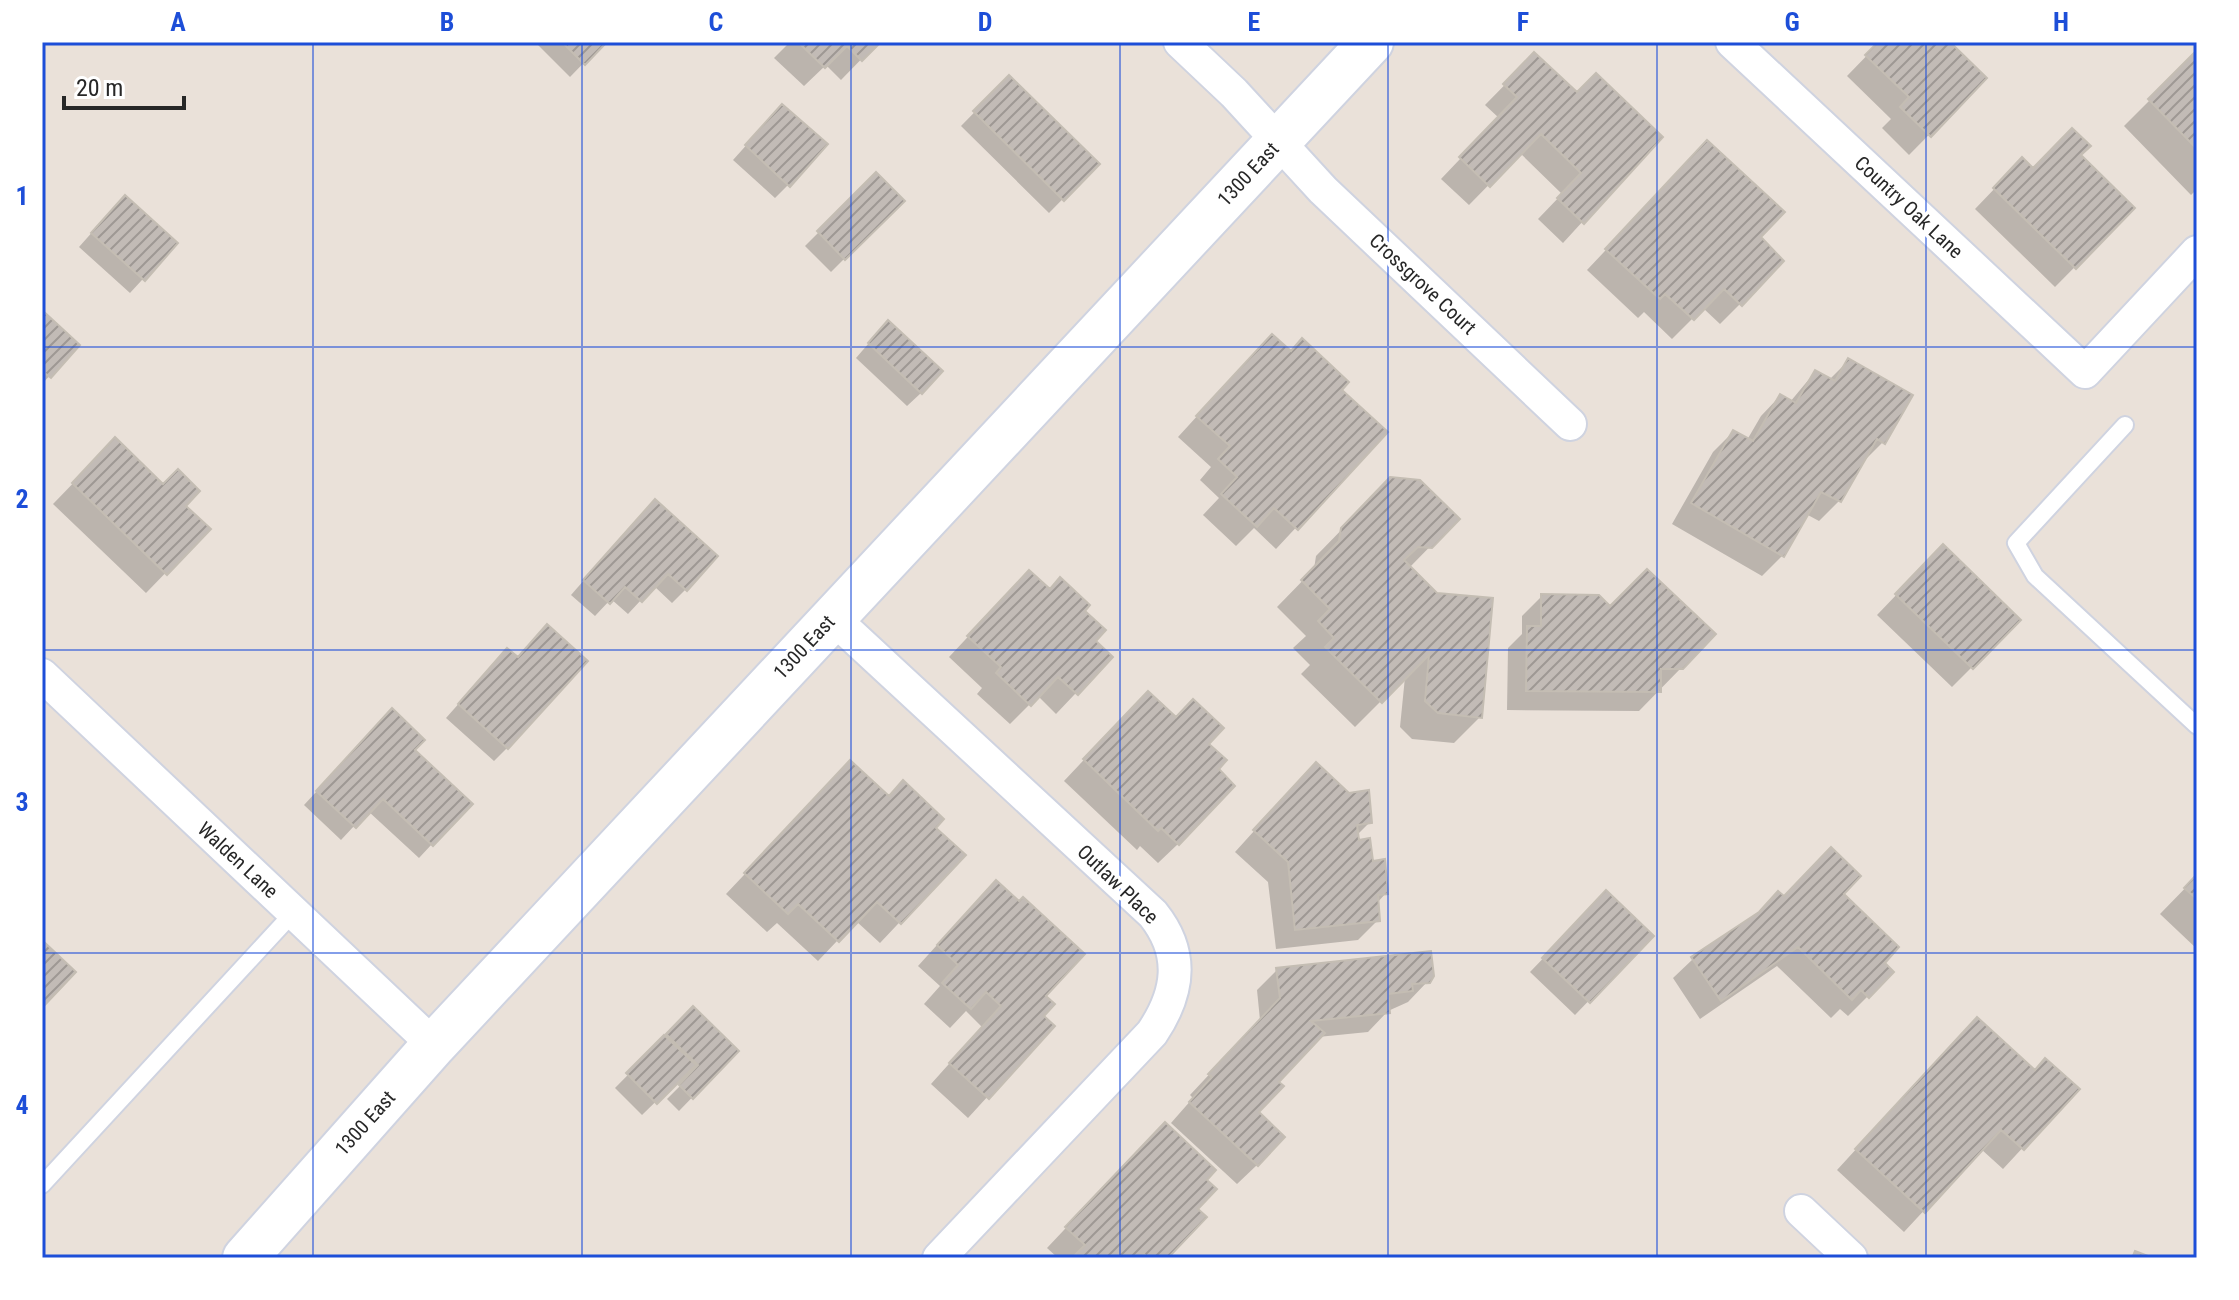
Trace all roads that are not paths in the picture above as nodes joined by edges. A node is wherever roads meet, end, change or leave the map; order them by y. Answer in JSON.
{"nodes":[{"id":1,"x":1180,"y":42,"type":"edge"},
{"id":2,"x":1371,"y":42,"type":"edge"},
{"id":3,"x":1732,"y":42,"type":"edge"},
{"id":4,"x":1279,"y":141,"type":"junction"},
{"id":5,"x":2197,"y":252,"type":"edge"},
{"id":6,"x":1570,"y":424,"type":"dead end"},
{"id":7,"x":2125,"y":425,"type":"dead end"},
{"id":8,"x":832,"y":617,"type":"junction"},
{"id":9,"x":42,"y":675,"type":"edge"},
{"id":10,"x":2197,"y":726,"type":"edge"},
{"id":11,"x":294,"y":912,"type":"junction"},
{"id":12,"x":434,"y":1045,"type":"junction"},
{"id":13,"x":42,"y":1185,"type":"edge"},
{"id":14,"x":1801,"y":1211,"type":"dead end"},
{"id":15,"x":245,"y":1258,"type":"edge"},
{"id":16,"x":939,"y":1258,"type":"edge"},
{"id":17,"x":1851,"y":1258,"type":"edge"}],
"edges":[{"from":1,"to":4,"type":"street","name":"Crossgrove Court"},
{"from":2,"to":4,"type":"main road","name":"1300 East"},
{"from":3,"to":5,"type":"street","name":"Country Oak Lane"},
{"from":4,"to":6,"type":"street","name":"Crossgrove Court"},
{"from":4,"to":8,"type":"main road","name":"1300 East"},
{"from":7,"to":10,"type":"lane"},
{"from":8,"to":12,"type":"main road","name":"1300 East"},
{"from":8,"to":16,"type":"street","name":"Outlaw Place"},
{"from":9,"to":11,"type":"street","name":"Walden Lane"},
{"from":11,"to":12,"type":"street","name":"Walden Lane"},
{"from":11,"to":13,"type":"lane"},
{"from":12,"to":15,"type":"main road","name":"1300 East"},
{"from":14,"to":17,"type":"street"}]}
